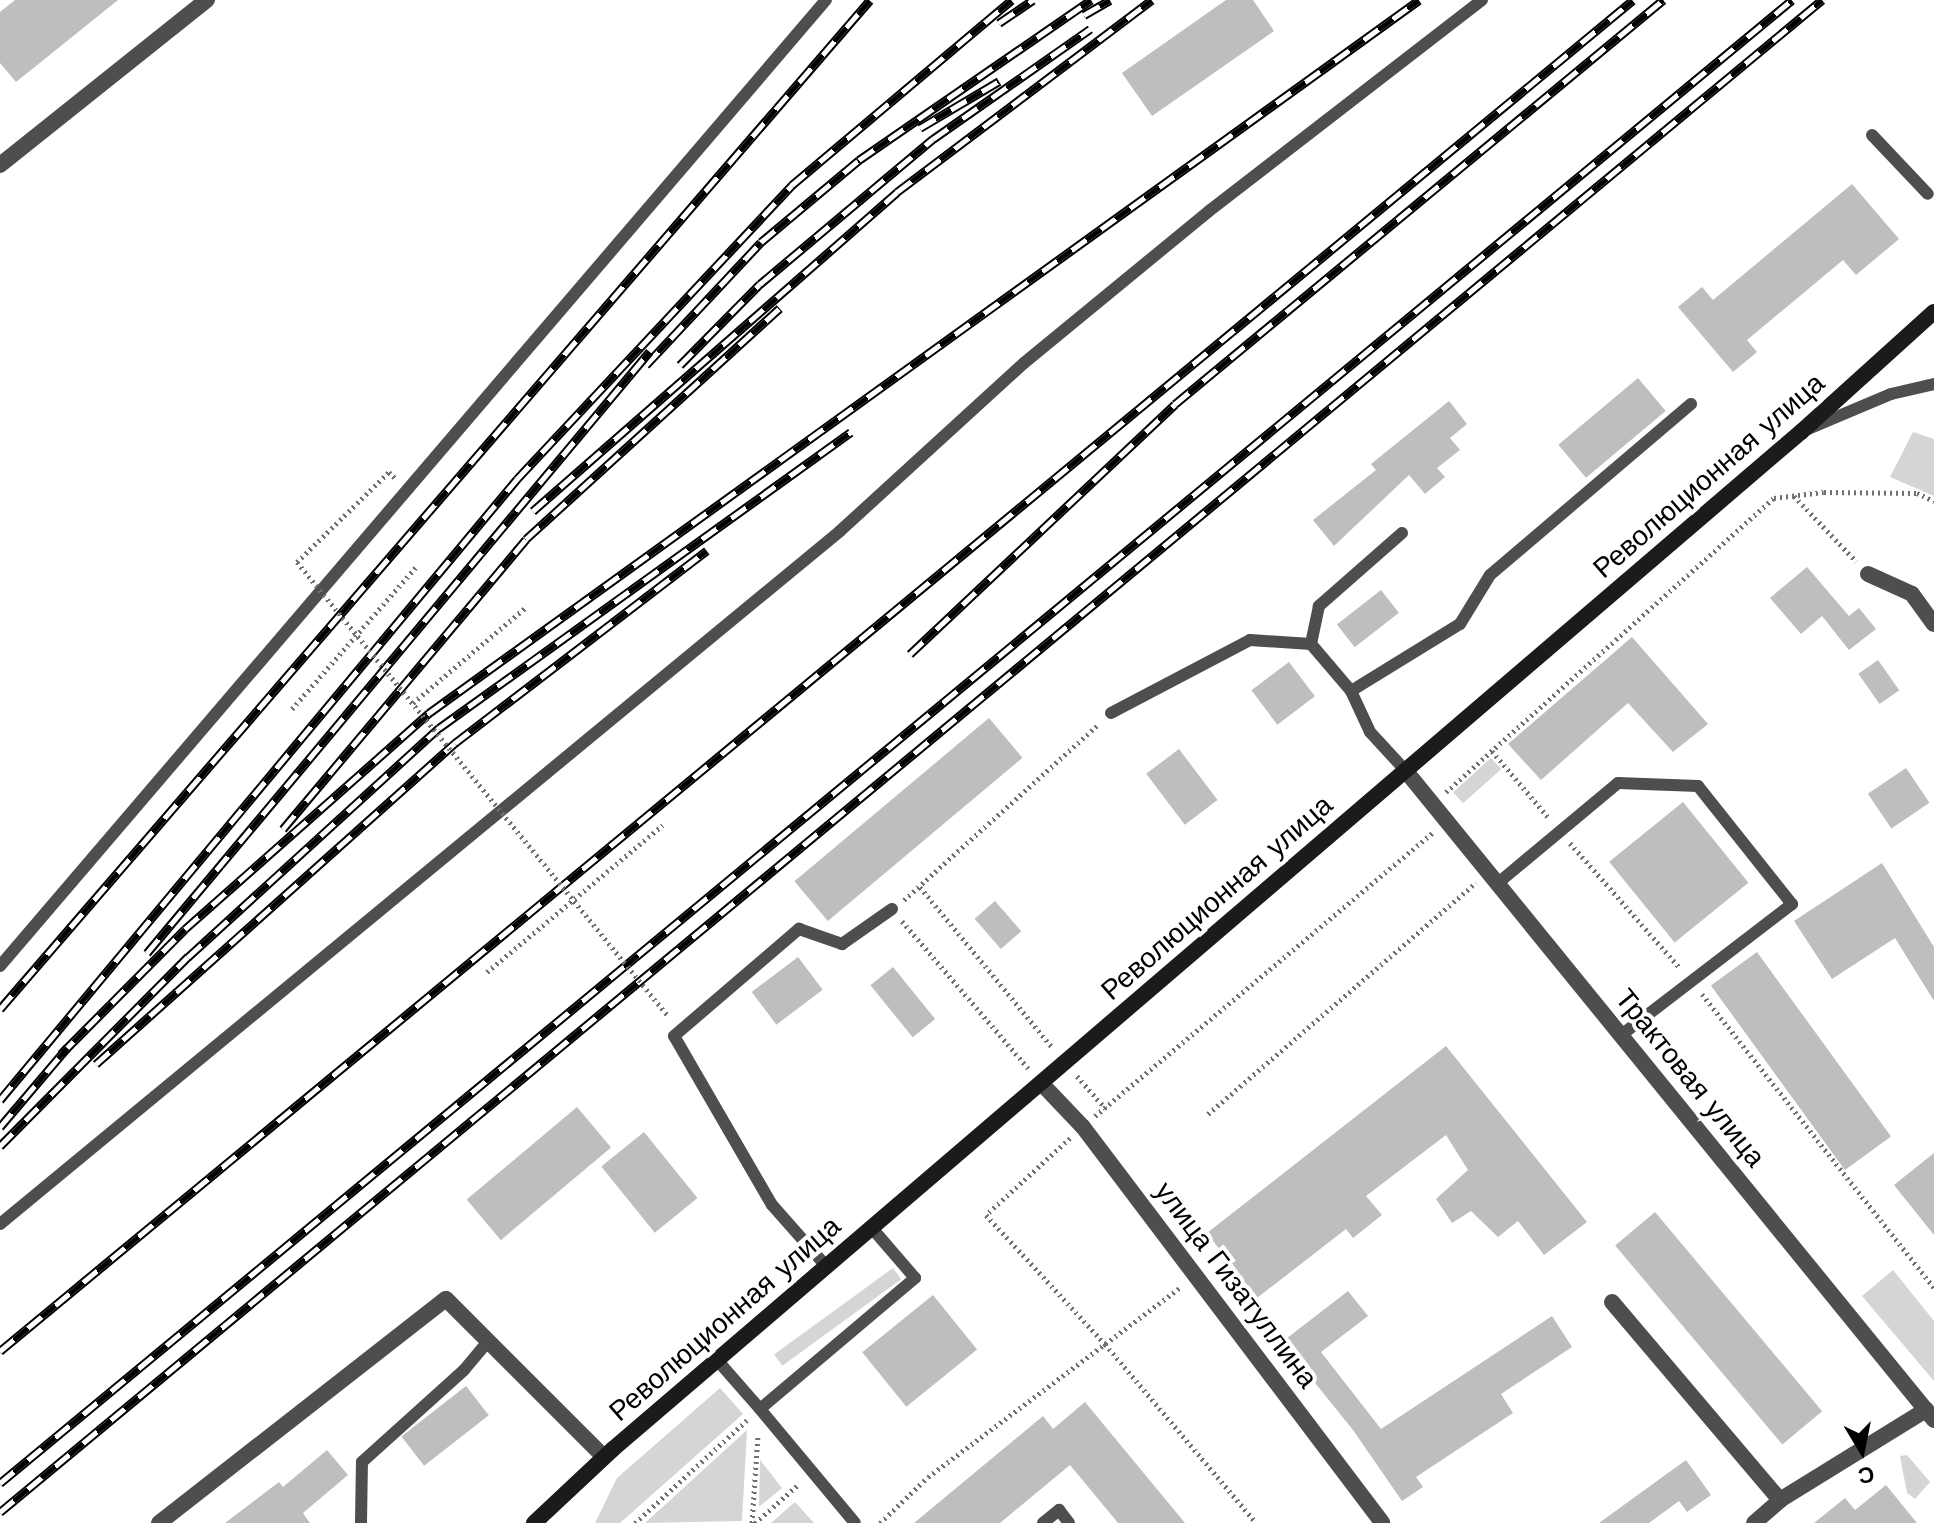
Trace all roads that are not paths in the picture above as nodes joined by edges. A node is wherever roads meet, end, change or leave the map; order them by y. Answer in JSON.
{"nodes":[{"id":1,"x":207,"y":0,"type":"edge"},
{"id":2,"x":826,"y":0,"type":"edge"},
{"id":3,"x":1482,"y":0,"type":"edge"},
{"id":4,"x":1872,"y":135,"type":"dead end"},
{"id":5,"x":0,"y":165,"type":"edge"},
{"id":6,"x":1932,"y":194,"type":"edge"},
{"id":7,"x":1934,"y":312,"type":"edge"},
{"id":8,"x":1934,"y":384,"type":"edge"},
{"id":9,"x":1691,"y":404,"type":"dead end"},
{"id":10,"x":1801,"y":432,"type":"junction"},
{"id":11,"x":1402,"y":533,"type":"dead end"},
{"id":12,"x":1868,"y":574,"type":"road end"},
{"id":13,"x":1934,"y":624,"type":"edge"},
{"id":14,"x":1311,"y":644,"type":"junction"},
{"id":15,"x":1351,"y":691,"type":"junction"},
{"id":16,"x":1111,"y":713,"type":"road end"},
{"id":17,"x":1405,"y":770,"type":"junction"},
{"id":18,"x":1493,"y":878,"type":"junction"},
{"id":19,"x":892,"y":909,"type":"road end"},
{"id":20,"x":0,"y":966,"type":"edge"},
{"id":21,"x":1621,"y":1035,"type":"junction"},
{"id":22,"x":1042,"y":1084,"type":"junction"},
{"id":23,"x":0,"y":1224,"type":"edge"},
{"id":24,"x":871,"y":1227,"type":"junction"},
{"id":25,"x":826,"y":1266,"type":"junction"},
{"id":26,"x":1612,"y":1302,"type":"dead end"},
{"id":27,"x":488,"y":1341,"type":"junction"},
{"id":28,"x":718,"y":1361,"type":"junction"},
{"id":29,"x":760,"y":1409,"type":"junction"},
{"id":30,"x":1930,"y":1415,"type":"edge"},
{"id":31,"x":604,"y":1457,"type":"junction"},
{"id":32,"x":1780,"y":1500,"type":"junction"},
{"id":33,"x":159,"y":1523,"type":"edge"},
{"id":34,"x":361,"y":1523,"type":"edge"},
{"id":35,"x":534,"y":1523,"type":"edge"},
{"id":36,"x":855,"y":1523,"type":"edge"},
{"id":37,"x":1043,"y":1523,"type":"edge"},
{"id":38,"x":1069,"y":1523,"type":"edge"},
{"id":39,"x":1382,"y":1523,"type":"edge"},
{"id":40,"x":1754,"y":1523,"type":"edge"}],
"edges":[{"from":1,"to":5,"type":"street"},
{"from":2,"to":20,"type":"lane"},
{"from":3,"to":23,"type":"lane"},
{"from":4,"to":6,"type":"lane"},
{"from":7,"to":10,"type":"main road","name":"Революционная улица"},
{"from":8,"to":10,"type":"lane"},
{"from":9,"to":15,"type":"lane"},
{"from":10,"to":17,"type":"main road","name":"Революционная улица"},
{"from":11,"to":14,"type":"lane"},
{"from":12,"to":13,"type":"street"},
{"from":14,"to":15,"type":"lane"},
{"from":14,"to":16,"type":"lane"},
{"from":15,"to":17,"type":"lane"},
{"from":17,"to":18,"type":"street","name":"Трактовая улица"},
{"from":17,"to":22,"type":"main road","name":"Революционная улица"},
{"from":18,"to":21,"type":"street","name":"Трактовая улица"},
{"from":18,"to":21,"type":"lane"},
{"from":19,"to":25,"type":"lane"},
{"from":21,"to":30,"type":"street","name":"Трактовая улица"},
{"from":22,"to":24,"type":"main road","name":"Революционная улица"},
{"from":22,"to":39,"type":"street","name":"улица Гизатуллина"},
{"from":24,"to":25,"type":"main road","name":"Революционная улица"},
{"from":24,"to":29,"type":"lane"},
{"from":25,"to":28,"type":"main road","name":"Революционная улица"},
{"from":26,"to":32,"type":"street"},
{"from":27,"to":31,"type":"street"},
{"from":27,"to":33,"type":"street"},
{"from":27,"to":34,"type":"lane"},
{"from":28,"to":29,"type":"lane"},
{"from":28,"to":31,"type":"main road","name":"Революционная улица"},
{"from":29,"to":36,"type":"lane"},
{"from":30,"to":32,"type":"street"},
{"from":31,"to":35,"type":"main road","name":"Революционная улица"},
{"from":32,"to":40,"type":"street"},
{"from":37,"to":38,"type":"lane"}]}
